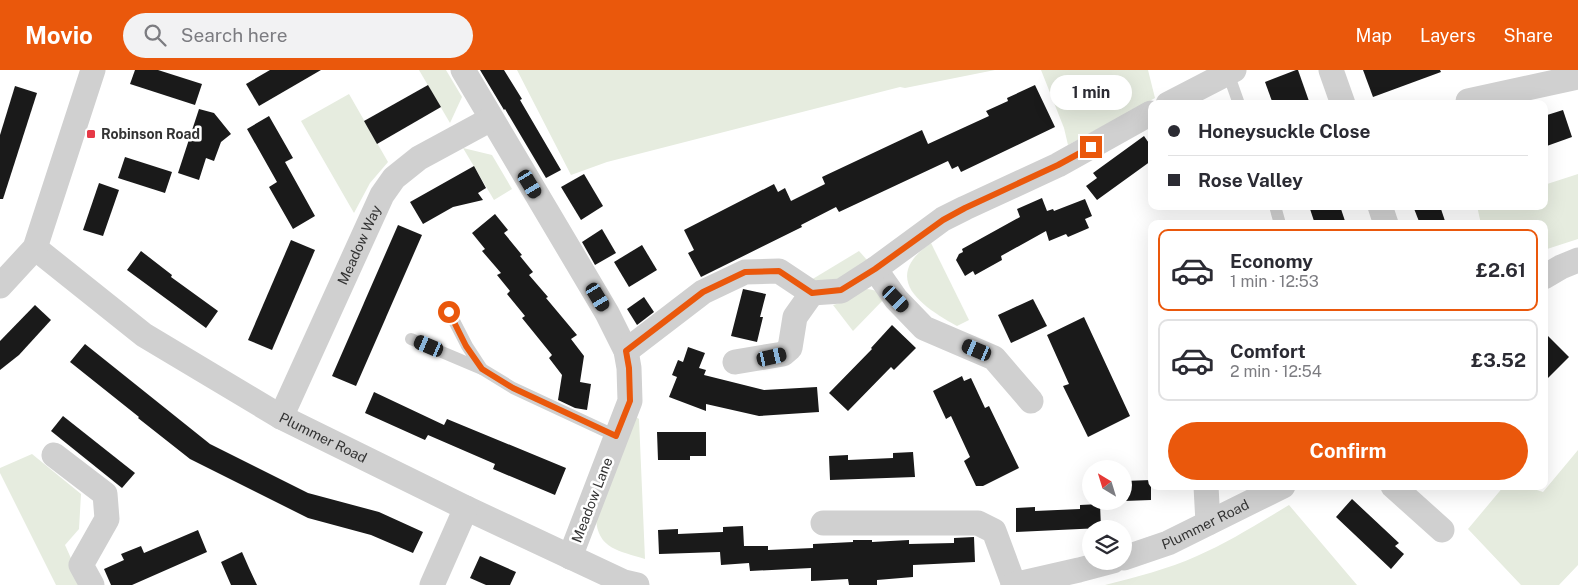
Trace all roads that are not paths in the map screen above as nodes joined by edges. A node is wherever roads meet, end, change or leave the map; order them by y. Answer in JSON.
{"nodes":[{"id":1,"x":93,"y":70,"type":"edge"},
{"id":2,"x":463,"y":70,"type":"edge"},
{"id":3,"x":1330,"y":70,"type":"edge"},
{"id":4,"x":1231,"y":71,"type":"edge"},
{"id":5,"x":1578,"y":77,"type":"edge"},
{"id":6,"x":1176,"y":100,"type":"edge"},
{"id":7,"x":1238,"y":100,"type":"edge"},
{"id":8,"x":1341,"y":100,"type":"edge"},
{"id":9,"x":1477,"y":100,"type":"edge"},
{"id":10,"x":1148,"y":115,"type":"edge"},
{"id":11,"x":492,"y":120,"type":"junction"},
{"id":12,"x":35,"y":248,"type":"junction"},
{"id":13,"x":1578,"y":260,"type":"edge"},
{"id":14,"x":875,"y":269,"type":"junction"},
{"id":15,"x":1548,"y":275,"type":"edge"},
{"id":16,"x":0,"y":286,"type":"edge"},
{"id":17,"x":812,"y":293,"type":"junction"},
{"id":18,"x":449,"y":312,"type":"dead end"},
{"id":19,"x":411,"y":339,"type":"dead end"},
{"id":20,"x":626,"y":351,"type":"junction"},
{"id":21,"x":735,"y":362,"type":"dead end"},
{"id":22,"x":482,"y":369,"type":"junction"},
{"id":23,"x":1031,"y":401,"type":"dead end"},
{"id":24,"x":281,"y":417,"type":"junction"},
{"id":25,"x":616,"y":436,"type":"junction"},
{"id":26,"x":54,"y":455,"type":"dead end"},
{"id":27,"x":1206,"y":490,"type":"edge"},
{"id":28,"x":1274,"y":490,"type":"edge"},
{"id":29,"x":1397,"y":490,"type":"edge"},
{"id":30,"x":466,"y":508,"type":"junction"},
{"id":31,"x":823,"y":523,"type":"dead end"},
{"id":32,"x":1208,"y":523,"type":"junction"},
{"id":33,"x":1442,"y":530,"type":"dead end"},
{"id":34,"x":1132,"y":555,"type":"edge"},
{"id":35,"x":570,"y":557,"type":"junction"},
{"id":36,"x":1082,"y":569,"type":"edge"},
{"id":37,"x":92,"y":585,"type":"edge"},
{"id":38,"x":432,"y":585,"type":"edge"},
{"id":39,"x":637,"y":585,"type":"edge"},
{"id":40,"x":1014,"y":585,"type":"edge"}],
"edges":[{"from":1,"to":12,"type":"street"},
{"from":2,"to":11,"type":"street","name":"Meadow Lane"},
{"from":3,"to":8,"type":"street"},
{"from":4,"to":6,"type":"street"},
{"from":4,"to":7,"type":"lane"},
{"from":5,"to":9,"type":"street"},
{"from":10,"to":14,"type":"street"},
{"from":11,"to":20,"type":"street","name":"Meadow Lane"},
{"from":11,"to":24,"type":"street","name":"Meadow Way"},
{"from":12,"to":16,"type":"street"},
{"from":12,"to":24,"type":"street","name":"Plummer Road"},
{"from":13,"to":15,"type":"street"},
{"from":14,"to":17,"type":"street"},
{"from":14,"to":23,"type":"street"},
{"from":17,"to":20,"type":"street"},
{"from":17,"to":21,"type":"street"},
{"from":18,"to":22,"type":"lane"},
{"from":19,"to":22,"type":"lane"},
{"from":20,"to":25,"type":"street","name":"Meadow Lane"},
{"from":22,"to":25,"type":"lane"},
{"from":24,"to":30,"type":"street","name":"Plummer Road"},
{"from":25,"to":35,"type":"street","name":"Meadow Lane"},
{"from":26,"to":37,"type":"street"},
{"from":27,"to":32,"type":"street"},
{"from":28,"to":32,"type":"street","name":"Plummer Road"},
{"from":29,"to":33,"type":"street"},
{"from":30,"to":35,"type":"street","name":"Plummer Road"},
{"from":30,"to":38,"type":"street"},
{"from":31,"to":40,"type":"street"},
{"from":32,"to":34,"type":"street","name":"Plummer Road"},
{"from":35,"to":39,"type":"street","name":"Plummer Road"},
{"from":36,"to":40,"type":"street"}]}
